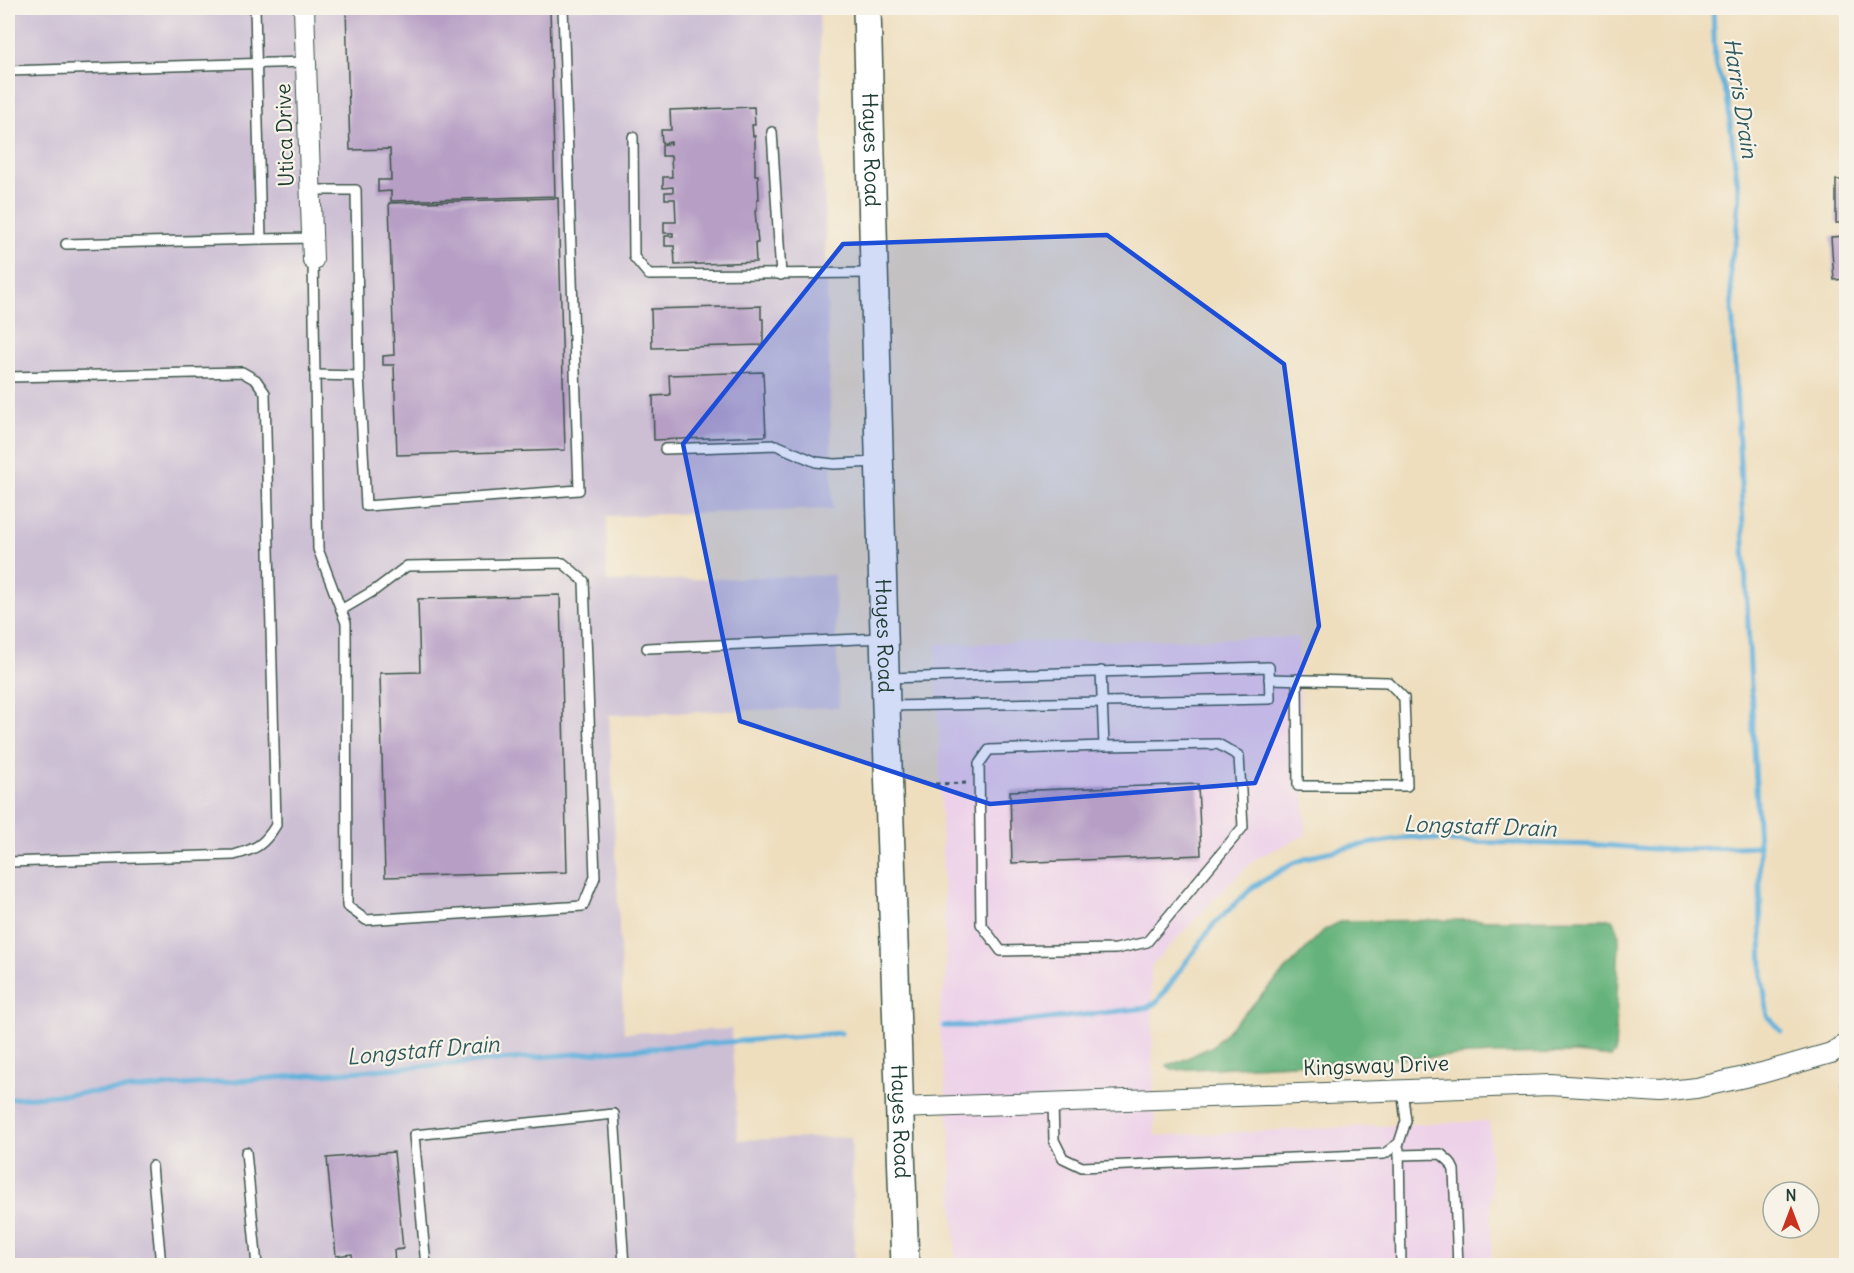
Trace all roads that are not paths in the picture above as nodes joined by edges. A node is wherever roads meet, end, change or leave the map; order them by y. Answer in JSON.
{"nodes":[{"id":1,"x":255,"y":8,"type":"edge"},
{"id":2,"x":304,"y":8,"type":"edge"},
{"id":3,"x":563,"y":8,"type":"edge"},
{"id":4,"x":867,"y":8,"type":"edge"},
{"id":5,"x":306,"y":62,"type":"junction"},
{"id":6,"x":256,"y":63,"type":"junction"},
{"id":7,"x":8,"y":71,"type":"edge"},
{"id":8,"x":772,"y":132,"type":"dead end"},
{"id":9,"x":633,"y":137,"type":"dead end"},
{"id":10,"x":311,"y":190,"type":"junction"},
{"id":11,"x":312,"y":238,"type":"junction"},
{"id":12,"x":261,"y":239,"type":"junction"},
{"id":13,"x":66,"y":244,"type":"dead end"},
{"id":14,"x":313,"y":260,"type":"joint"},
{"id":15,"x":875,"y":273,"type":"junction"},
{"id":16,"x":781,"y":275,"type":"junction"},
{"id":17,"x":315,"y":375,"type":"junction"},
{"id":18,"x":359,"y":376,"type":"junction"},
{"id":19,"x":8,"y":377,"type":"edge"},
{"id":20,"x":665,"y":449,"type":"dead end"},
{"id":21,"x":879,"y":462,"type":"junction"},
{"id":22,"x":341,"y":610,"type":"junction"},
{"id":23,"x":885,"y":638,"type":"junction"},
{"id":24,"x":647,"y":648,"type":"dead end"},
{"id":25,"x":1101,"y":671,"type":"junction"},
{"id":26,"x":886,"y":678,"type":"junction"},
{"id":27,"x":1269,"y":679,"type":"junction"},
{"id":28,"x":1297,"y":679,"type":"junction"},
{"id":29,"x":1102,"y":703,"type":"junction"},
{"id":30,"x":886,"y":706,"type":"junction"},
{"id":31,"x":1104,"y":746,"type":"junction"},
{"id":32,"x":8,"y":862,"type":"edge"},
{"id":33,"x":1846,"y":1044,"type":"edge"},
{"id":34,"x":1402,"y":1089,"type":"junction"},
{"id":35,"x":1053,"y":1102,"type":"junction"},
{"id":36,"x":900,"y":1108,"type":"junction"},
{"id":37,"x":1399,"y":1143,"type":"junction"},
{"id":38,"x":246,"y":1152,"type":"dead end"},
{"id":39,"x":1399,"y":1155,"type":"junction"},
{"id":40,"x":152,"y":1167,"type":"dead end"},
{"id":41,"x":161,"y":1266,"type":"edge"},
{"id":42,"x":258,"y":1266,"type":"edge"},
{"id":43,"x":426,"y":1266,"type":"edge"},
{"id":44,"x":624,"y":1266,"type":"edge"},
{"id":45,"x":905,"y":1266,"type":"edge"},
{"id":46,"x":1401,"y":1266,"type":"edge"},
{"id":47,"x":1458,"y":1266,"type":"edge"}],
"edges":[{"from":1,"to":6,"type":"lane"},
{"from":2,"to":5,"type":"street","name":"Utica Drive"},
{"from":3,"to":18,"type":"lane"},
{"from":4,"to":15,"type":"main road","name":"Hayes Road"},
{"from":5,"to":6,"type":"lane"},
{"from":5,"to":10,"type":"street","name":"Utica Drive"},
{"from":6,"to":7,"type":"lane"},
{"from":6,"to":12,"type":"lane"},
{"from":8,"to":16,"type":"lane"},
{"from":9,"to":16,"type":"lane"},
{"from":10,"to":11,"type":"street","name":"Utica Drive"},
{"from":10,"to":18,"type":"lane"},
{"from":11,"to":12,"type":"lane"},
{"from":11,"to":14,"type":"street","name":"Utica Drive"},
{"from":12,"to":13,"type":"lane"},
{"from":14,"to":17,"type":"lane"},
{"from":15,"to":16,"type":"lane"},
{"from":15,"to":21,"type":"main road","name":"Hayes Road"},
{"from":17,"to":18,"type":"lane"},
{"from":17,"to":22,"type":"lane"},
{"from":19,"to":32,"type":"lane"},
{"from":20,"to":21,"type":"lane"},
{"from":21,"to":23,"type":"main road","name":"Hayes Road"},
{"from":22,"to":22,"type":"lane"},
{"from":23,"to":24,"type":"lane"},
{"from":23,"to":26,"type":"main road","name":"Hayes Road"},
{"from":25,"to":26,"type":"lane"},
{"from":25,"to":27,"type":"lane"},
{"from":25,"to":29,"type":"lane"},
{"from":26,"to":30,"type":"main road","name":"Hayes Road"},
{"from":27,"to":28,"type":"lane"},
{"from":27,"to":29,"type":"lane"},
{"from":28,"to":28,"type":"lane"},
{"from":29,"to":30,"type":"lane"},
{"from":29,"to":31,"type":"lane"},
{"from":30,"to":36,"type":"main road","name":"Hayes Road"},
{"from":31,"to":31,"type":"lane"},
{"from":33,"to":34,"type":"street","name":"Kingsway Drive"},
{"from":34,"to":35,"type":"street","name":"Kingsway Drive"},
{"from":34,"to":37,"type":"lane"},
{"from":35,"to":36,"type":"street","name":"Kingsway Drive"},
{"from":35,"to":37,"type":"lane"},
{"from":36,"to":45,"type":"main road","name":"Hayes Road"},
{"from":37,"to":39,"type":"lane"},
{"from":38,"to":42,"type":"lane"},
{"from":39,"to":46,"type":"lane"},
{"from":39,"to":47,"type":"lane"},
{"from":40,"to":41,"type":"lane"},
{"from":43,"to":44,"type":"lane"}]}
